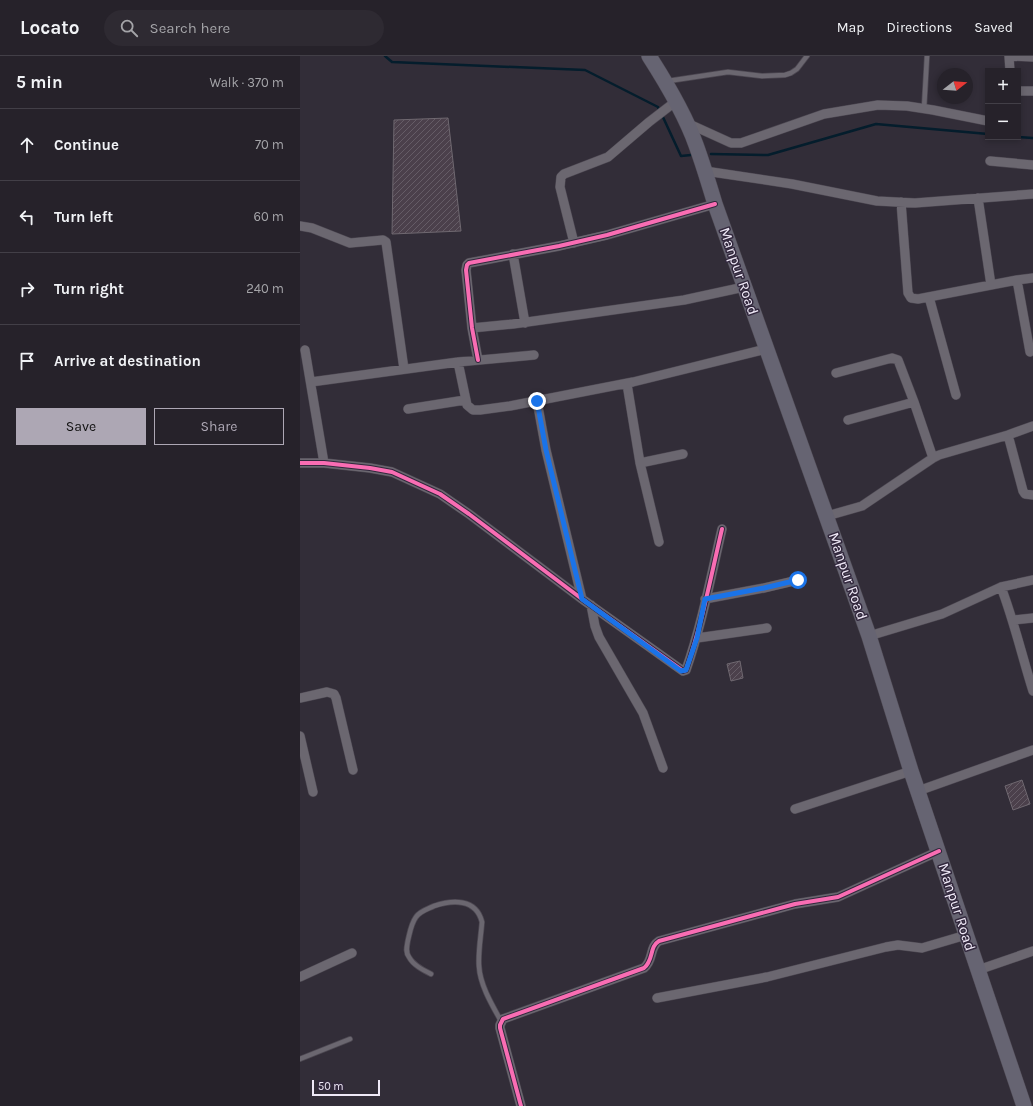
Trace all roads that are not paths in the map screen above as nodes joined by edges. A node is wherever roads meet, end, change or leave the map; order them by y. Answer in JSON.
{"nodes":[{"id":1,"x":649,"y":56,"type":"edge"},
{"id":2,"x":808,"y":56,"type":"edge"},
{"id":3,"x":927,"y":56,"type":"edge"},
{"id":4,"x":1009,"y":56,"type":"edge"},
{"id":5,"x":1033,"y":58,"type":"edge"},
{"id":6,"x":1010,"y":68,"type":"edge"},
{"id":7,"x":665,"y":82,"type":"junction"},
{"id":8,"x":1021,"y":91,"type":"edge"},
{"id":9,"x":1033,"y":91,"type":"edge"},
{"id":10,"x":672,"y":105,"type":"junction"},
{"id":11,"x":924,"y":109,"type":"junction"},
{"id":12,"x":985,"y":121,"type":"edge"},
{"id":13,"x":686,"y":122,"type":"junction"},
{"id":14,"x":990,"y":161,"type":"dead end"},
{"id":15,"x":1033,"y":165,"type":"edge"},
{"id":16,"x":705,"y":171,"type":"junction"},
{"id":17,"x":1033,"y":194,"type":"edge"},
{"id":18,"x":978,"y":198,"type":"junction"},
{"id":19,"x":901,"y":202,"type":"junction"},
{"id":20,"x":715,"y":204,"type":"junction"},
{"id":21,"x":300,"y":226,"type":"edge"},
{"id":22,"x":574,"y":243,"type":"junction"},
{"id":23,"x":513,"y":254,"type":"junction"},
{"id":24,"x":1033,"y":278,"type":"edge"},
{"id":25,"x":1017,"y":280,"type":"junction"},
{"id":26,"x":991,"y":285,"type":"junction"},
{"id":27,"x":744,"y":287,"type":"junction"},
{"id":28,"x":929,"y":297,"type":"junction"},
{"id":29,"x":525,"y":323,"type":"junction"},
{"id":30,"x":472,"y":328,"type":"junction"},
{"id":31,"x":766,"y":349,"type":"junction"},
{"id":32,"x":305,"y":350,"type":"dead end"},
{"id":33,"x":1030,"y":352,"type":"dead end"},
{"id":34,"x":534,"y":355,"type":"dead end"},
{"id":35,"x":478,"y":360,"type":"junction"},
{"id":36,"x":458,"y":362,"type":"junction"},
{"id":37,"x":404,"y":369,"type":"junction"},
{"id":38,"x":836,"y":373,"type":"dead end"},
{"id":39,"x":312,"y":382,"type":"junction"},
{"id":40,"x":628,"y":384,"type":"junction"},
{"id":41,"x":956,"y":395,"type":"dead end"},
{"id":42,"x":466,"y":400,"type":"junction"},
{"id":43,"x":537,"y":401,"type":"junction"},
{"id":44,"x":914,"y":402,"type":"junction"},
{"id":45,"x":408,"y":408,"type":"dead end"},
{"id":46,"x":848,"y":420,"type":"dead end"},
{"id":47,"x":1033,"y":426,"type":"edge"},
{"id":48,"x":1008,"y":435,"type":"junction"},
{"id":49,"x":683,"y":454,"type":"dead end"},
{"id":50,"x":933,"y":458,"type":"junction"},
{"id":51,"x":324,"y":462,"type":"junction"},
{"id":52,"x":300,"y":463,"type":"edge"},
{"id":53,"x":640,"y":463,"type":"junction"},
{"id":54,"x":1033,"y":494,"type":"edge"},
{"id":55,"x":827,"y":516,"type":"junction"},
{"id":56,"x":722,"y":530,"type":"dead end"},
{"id":57,"x":659,"y":542,"type":"dead end"},
{"id":58,"x":798,"y":580,"type":"dead end"},
{"id":59,"x":1033,"y":580,"type":"edge"},
{"id":60,"x":1001,"y":587,"type":"junction"},
{"id":61,"x":582,"y":599,"type":"junction"},
{"id":62,"x":705,"y":599,"type":"junction"},
{"id":63,"x":592,"y":605,"type":"junction"},
{"id":64,"x":1033,"y":618,"type":"edge"},
{"id":65,"x":1013,"y":620,"type":"junction"},
{"id":66,"x":767,"y":628,"type":"dead end"},
{"id":67,"x":869,"y":636,"type":"junction"},
{"id":68,"x":697,"y":638,"type":"junction"},
{"id":69,"x":1033,"y":691,"type":"edge"},
{"id":70,"x":300,"y":698,"type":"edge"},
{"id":71,"x":300,"y":736,"type":"edge"},
{"id":72,"x":1033,"y":750,"type":"edge"},
{"id":73,"x":663,"y":768,"type":"dead end"},
{"id":74,"x":353,"y":770,"type":"dead end"},
{"id":75,"x":911,"y":771,"type":"junction"},
{"id":76,"x":918,"y":790,"type":"junction"},
{"id":77,"x":313,"y":792,"type":"dead end"},
{"id":78,"x":795,"y":809,"type":"dead end"},
{"id":79,"x":939,"y":852,"type":"junction"},
{"id":80,"x":966,"y":935,"type":"junction"},
{"id":81,"x":1033,"y":951,"type":"edge"},
{"id":82,"x":352,"y":953,"type":"dead end"},
{"id":83,"x":978,"y":970,"type":"junction"},
{"id":84,"x":430,"y":974,"type":"dead end"},
{"id":85,"x":300,"y":977,"type":"edge"},
{"id":86,"x":656,"y":998,"type":"dead end"},
{"id":87,"x":501,"y":1021,"type":"junction"},
{"id":88,"x":350,"y":1039,"type":"dead end"},
{"id":89,"x":300,"y":1059,"type":"edge"},
{"id":90,"x":521,"y":1106,"type":"edge"},
{"id":91,"x":1024,"y":1106,"type":"edge"}],
"edges":[{"from":1,"to":7,"type":"highway","name":"Manpur Road"},
{"from":2,"to":7,"type":"lane"},
{"from":3,"to":11,"type":"lane"},
{"from":4,"to":5,"type":"street"},
{"from":4,"to":6,"type":"street"},
{"from":7,"to":10,"type":"highway","name":"Manpur Road"},
{"from":8,"to":9,"type":"street"},
{"from":10,"to":13,"type":"highway","name":"Manpur Road"},
{"from":10,"to":22,"type":"street"},
{"from":11,"to":12,"type":"street"},
{"from":11,"to":13,"type":"street"},
{"from":13,"to":16,"type":"highway","name":"Manpur Road"},
{"from":14,"to":15,"type":"street"},
{"from":16,"to":19,"type":"street"},
{"from":16,"to":20,"type":"highway","name":"Manpur Road"},
{"from":17,"to":18,"type":"street"},
{"from":18,"to":19,"type":"street"},
{"from":18,"to":26,"type":"street"},
{"from":19,"to":28,"type":"street"},
{"from":20,"to":22,"type":"street"},
{"from":20,"to":27,"type":"highway","name":"Manpur Road"},
{"from":21,"to":37,"type":"street"},
{"from":22,"to":23,"type":"street"},
{"from":23,"to":29,"type":"street"},
{"from":23,"to":30,"type":"street"},
{"from":24,"to":25,"type":"street"},
{"from":25,"to":26,"type":"street"},
{"from":25,"to":33,"type":"street"},
{"from":26,"to":28,"type":"street"},
{"from":27,"to":29,"type":"street"},
{"from":27,"to":31,"type":"highway","name":"Manpur Road"},
{"from":28,"to":41,"type":"street"},
{"from":29,"to":30,"type":"street"},
{"from":30,"to":35,"type":"street"},
{"from":31,"to":40,"type":"street"},
{"from":31,"to":55,"type":"highway","name":"Manpur Road"},
{"from":32,"to":39,"type":"street"},
{"from":34,"to":35,"type":"street"},
{"from":35,"to":36,"type":"street"},
{"from":36,"to":37,"type":"street"},
{"from":36,"to":42,"type":"street"},
{"from":37,"to":39,"type":"street"},
{"from":38,"to":44,"type":"street"},
{"from":39,"to":51,"type":"street"},
{"from":40,"to":43,"type":"street"},
{"from":40,"to":53,"type":"street"},
{"from":42,"to":43,"type":"street"},
{"from":42,"to":45,"type":"street"},
{"from":43,"to":61,"type":"street"},
{"from":44,"to":46,"type":"street"},
{"from":44,"to":50,"type":"street"},
{"from":47,"to":48,"type":"street"},
{"from":48,"to":50,"type":"street"},
{"from":48,"to":54,"type":"street"},
{"from":49,"to":53,"type":"street"},
{"from":50,"to":55,"type":"street"},
{"from":51,"to":52,"type":"street"},
{"from":51,"to":61,"type":"street"},
{"from":53,"to":57,"type":"street"},
{"from":55,"to":67,"type":"highway","name":"Manpur Road"},
{"from":56,"to":62,"type":"street"},
{"from":58,"to":62,"type":"street"},
{"from":59,"to":60,"type":"street"},
{"from":60,"to":65,"type":"street"},
{"from":60,"to":67,"type":"street"},
{"from":61,"to":63,"type":"street"},
{"from":62,"to":68,"type":"street"},
{"from":63,"to":68,"type":"street"},
{"from":63,"to":73,"type":"street"},
{"from":64,"to":65,"type":"street"},
{"from":65,"to":69,"type":"street"},
{"from":66,"to":68,"type":"street"},
{"from":67,"to":75,"type":"highway","name":"Manpur Road"},
{"from":70,"to":74,"type":"street"},
{"from":71,"to":77,"type":"street"},
{"from":72,"to":76,"type":"street"},
{"from":75,"to":76,"type":"highway","name":"Manpur Road"},
{"from":75,"to":78,"type":"street"},
{"from":76,"to":79,"type":"highway","name":"Manpur Road"},
{"from":79,"to":80,"type":"highway","name":"Manpur Road"},
{"from":79,"to":87,"type":"street"},
{"from":80,"to":83,"type":"highway","name":"Manpur Road"},
{"from":80,"to":86,"type":"street"},
{"from":81,"to":83,"type":"street"},
{"from":82,"to":85,"type":"street"},
{"from":83,"to":91,"type":"highway","name":"Manpur Road"},
{"from":84,"to":87,"type":"lane"},
{"from":87,"to":90,"type":"street"},
{"from":88,"to":89,"type":"lane"}]}
